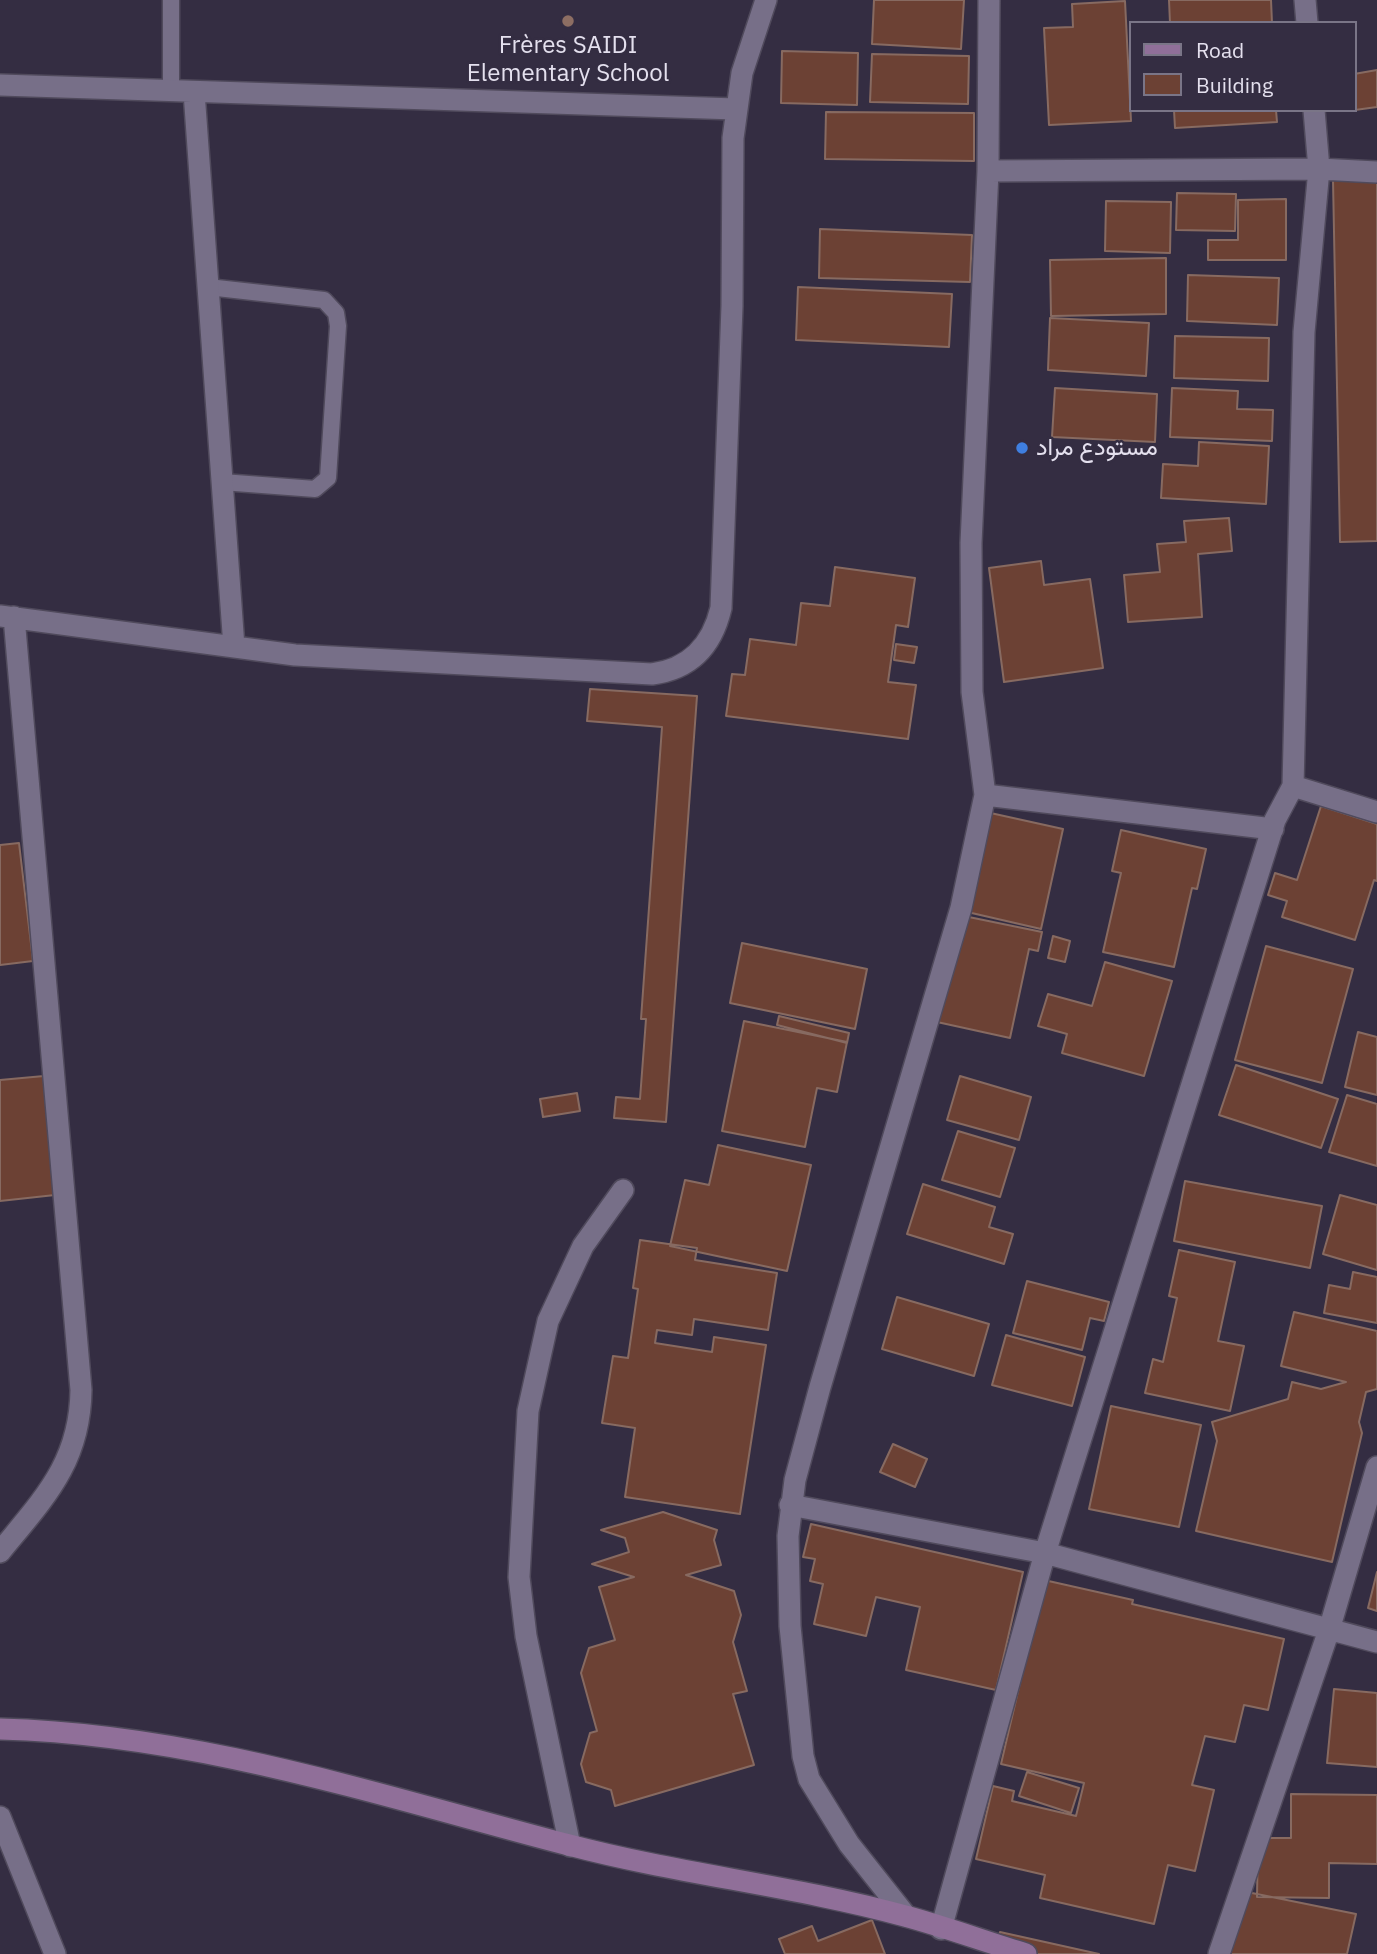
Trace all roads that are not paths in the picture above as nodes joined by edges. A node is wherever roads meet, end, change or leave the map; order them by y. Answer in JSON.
{"nodes":[{"id":1,"x":171,"y":0,"type":"edge"},
{"id":2,"x":766,"y":0,"type":"edge"},
{"id":3,"x":989,"y":0,"type":"edge"},
{"id":4,"x":1306,"y":0,"type":"edge"},
{"id":5,"x":1307,"y":21,"type":"edge"},
{"id":6,"x":0,"y":85,"type":"edge"},
{"id":7,"x":171,"y":91,"type":"junction"},
{"id":8,"x":194,"y":92,"type":"junction"},
{"id":9,"x":736,"y":109,"type":"junction"},
{"id":10,"x":1314,"y":112,"type":"edge"},
{"id":11,"x":1319,"y":169,"type":"junction"},
{"id":12,"x":988,"y":171,"type":"junction"},
{"id":13,"x":1377,"y":172,"type":"edge"},
{"id":14,"x":208,"y":287,"type":"junction"},
{"id":15,"x":222,"y":482,"type":"junction"},
{"id":16,"x":7,"y":617,"type":"edge"},
{"id":17,"x":234,"y":647,"type":"junction"},
{"id":18,"x":1293,"y":786,"type":"junction"},
{"id":19,"x":985,"y":795,"type":"junction"},
{"id":20,"x":1377,"y":812,"type":"edge"},
{"id":21,"x":1273,"y":829,"type":"junction"},
{"id":22,"x":624,"y":1189,"type":"dead end"},
{"id":23,"x":1377,"y":1467,"type":"edge"},
{"id":24,"x":790,"y":1505,"type":"junction"},
{"id":25,"x":0,"y":1552,"type":"edge"},
{"id":26,"x":1045,"y":1553,"type":"junction"},
{"id":27,"x":1329,"y":1630,"type":"junction"},
{"id":28,"x":1377,"y":1642,"type":"edge"},
{"id":29,"x":0,"y":1729,"type":"edge"},
{"id":30,"x":0,"y":1817,"type":"edge"},
{"id":31,"x":570,"y":1846,"type":"junction"},
{"id":32,"x":906,"y":1916,"type":"junction"},
{"id":33,"x":941,"y":1929,"type":"junction"},
{"id":34,"x":55,"y":1954,"type":"edge"},
{"id":35,"x":1026,"y":1954,"type":"edge"},
{"id":36,"x":1219,"y":1954,"type":"edge"}],
"edges":[{"from":1,"to":7,"type":"lane"},
{"from":2,"to":9,"type":"street"},
{"from":3,"to":12,"type":"street"},
{"from":4,"to":5,"type":"street"},
{"from":6,"to":7,"type":"street"},
{"from":7,"to":8,"type":"street"},
{"from":8,"to":9,"type":"street"},
{"from":8,"to":14,"type":"street"},
{"from":9,"to":17,"type":"street"},
{"from":10,"to":11,"type":"street"},
{"from":11,"to":12,"type":"street"},
{"from":11,"to":13,"type":"street"},
{"from":11,"to":18,"type":"street"},
{"from":12,"to":19,"type":"street"},
{"from":14,"to":15,"type":"street"},
{"from":14,"to":15,"type":"lane"},
{"from":15,"to":17,"type":"street"},
{"from":16,"to":17,"type":"street"},
{"from":16,"to":25,"type":"street"},
{"from":18,"to":20,"type":"street"},
{"from":18,"to":21,"type":"street"},
{"from":19,"to":21,"type":"street"},
{"from":19,"to":24,"type":"street"},
{"from":21,"to":26,"type":"street"},
{"from":22,"to":31,"type":"street"},
{"from":23,"to":27,"type":"street"},
{"from":24,"to":26,"type":"street"},
{"from":24,"to":32,"type":"street"},
{"from":26,"to":27,"type":"street"},
{"from":26,"to":33,"type":"street"},
{"from":27,"to":28,"type":"street"},
{"from":27,"to":36,"type":"street"},
{"from":29,"to":31,"type":"street"},
{"from":30,"to":34,"type":"street"},
{"from":31,"to":32,"type":"street"},
{"from":32,"to":33,"type":"street"},
{"from":33,"to":35,"type":"street"}]}
